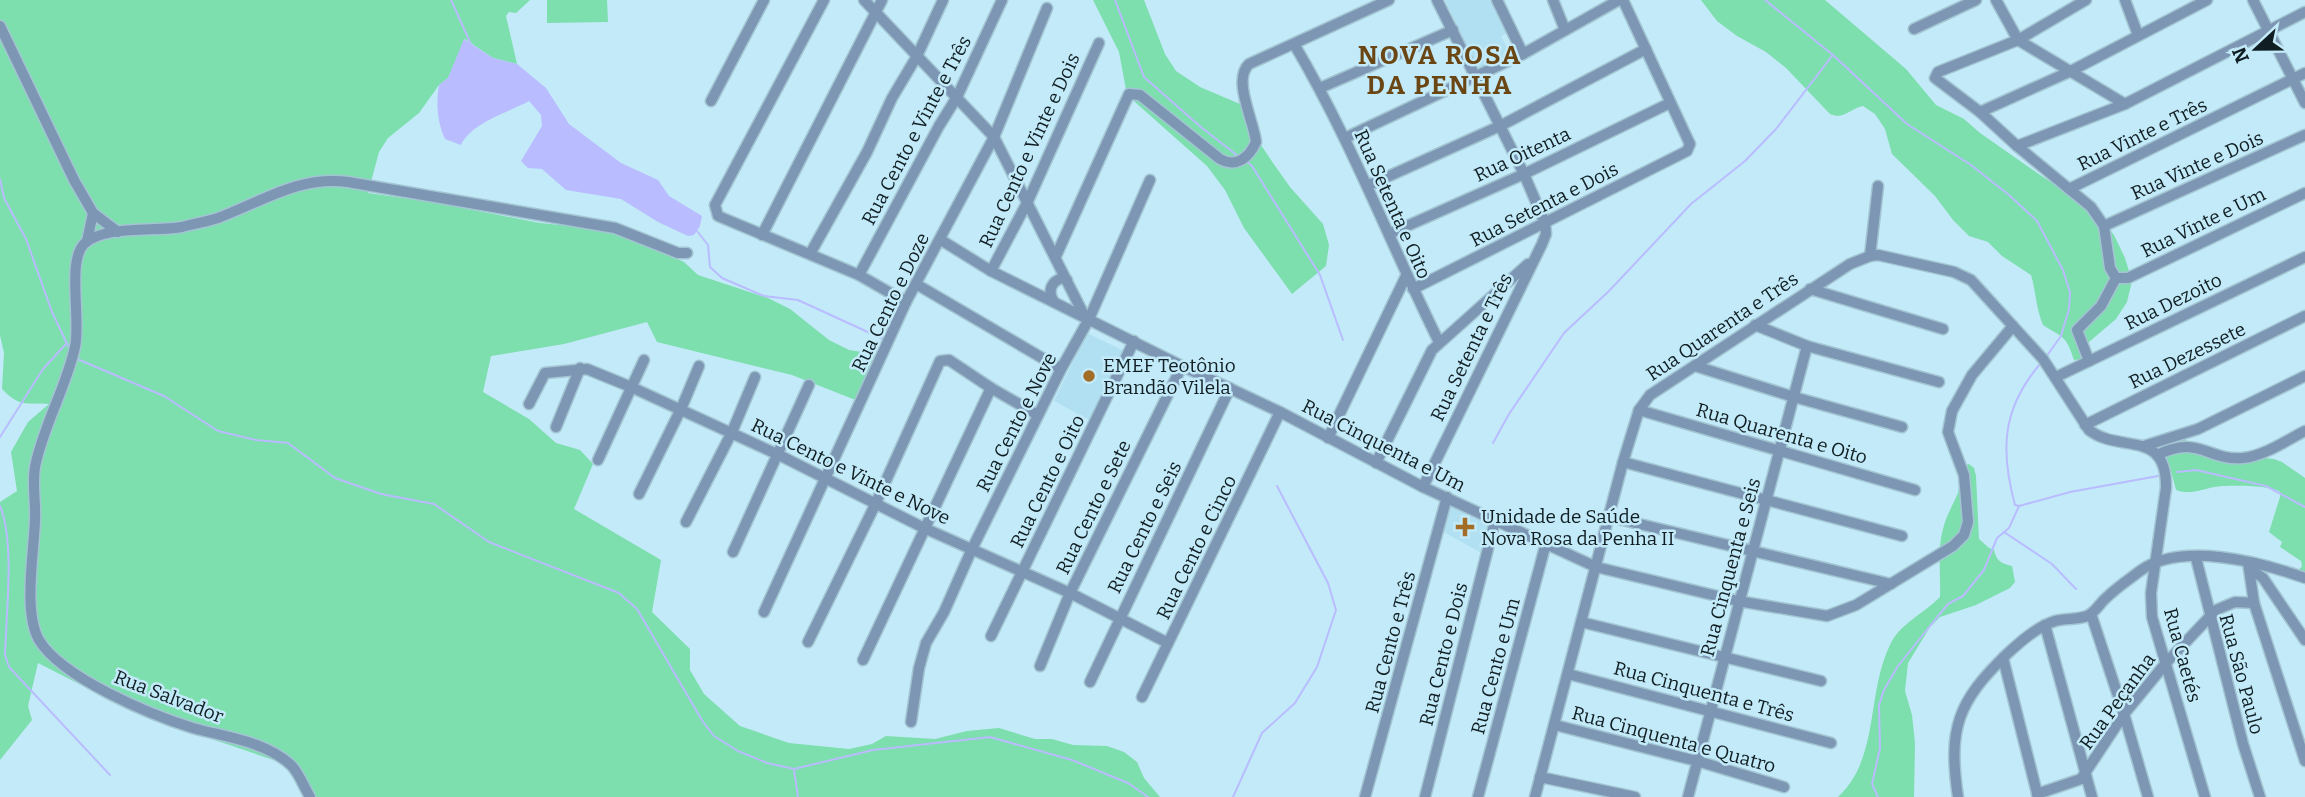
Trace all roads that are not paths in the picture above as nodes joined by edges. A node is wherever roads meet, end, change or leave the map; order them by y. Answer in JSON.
{"nodes":[{"id":1,"x":764,"y":0,"type":"edge"},
{"id":2,"x":824,"y":0,"type":"edge"},
{"id":3,"x":864,"y":0,"type":"edge"},
{"id":4,"x":882,"y":0,"type":"edge"},
{"id":5,"x":943,"y":0,"type":"edge"},
{"id":6,"x":1002,"y":0,"type":"edge"},
{"id":7,"x":1389,"y":0,"type":"edge"},
{"id":8,"x":1437,"y":0,"type":"edge"},
{"id":9,"x":1497,"y":0,"type":"edge"},
{"id":10,"x":1553,"y":0,"type":"edge"},
{"id":11,"x":1621,"y":0,"type":"edge"},
{"id":12,"x":1976,"y":0,"type":"edge"},
{"id":13,"x":1996,"y":0,"type":"edge"},
{"id":14,"x":2086,"y":0,"type":"edge"},
{"id":15,"x":2125,"y":0,"type":"edge"},
{"id":16,"x":2207,"y":0,"type":"edge"},
{"id":17,"x":2253,"y":0,"type":"edge"},
{"id":18,"x":1047,"y":8,"type":"dead end"},
{"id":19,"x":2305,"y":12,"type":"edge"},
{"id":20,"x":877,"y":14,"type":"junction"},
{"id":21,"x":0,"y":26,"type":"edge"},
{"id":22,"x":1914,"y":29,"type":"dead end"},
{"id":23,"x":1453,"y":30,"type":"junction"},
{"id":24,"x":1565,"y":30,"type":"junction"},
{"id":25,"x":2268,"y":30,"type":"junction"},
{"id":26,"x":2138,"y":35,"type":"junction"},
{"id":27,"x":2018,"y":40,"type":"junction"},
{"id":28,"x":1099,"y":43,"type":"dead end"},
{"id":29,"x":1294,"y":44,"type":"junction"},
{"id":30,"x":1646,"y":49,"type":"junction"},
{"id":31,"x":1523,"y":54,"type":"junction"},
{"id":32,"x":917,"y":56,"type":"junction"},
{"id":33,"x":2069,"y":72,"type":"junction"},
{"id":34,"x":2305,"y":73,"type":"edge"},
{"id":35,"x":1475,"y":77,"type":"junction"},
{"id":36,"x":2293,"y":79,"type":"junction"},
{"id":37,"x":1320,"y":88,"type":"junction"},
{"id":38,"x":957,"y":97,"type":"junction"},
{"id":39,"x":711,"y":101,"type":"dead end"},
{"id":40,"x":1670,"y":103,"type":"junction"},
{"id":41,"x":2305,"y":103,"type":"edge"},
{"id":42,"x":2125,"y":104,"type":"junction"},
{"id":43,"x":1980,"y":112,"type":"junction"},
{"id":44,"x":1500,"y":126,"type":"junction"},
{"id":45,"x":2305,"y":135,"type":"edge"},
{"id":46,"x":994,"y":137,"type":"junction"},
{"id":47,"x":1345,"y":138,"type":"junction"},
{"id":48,"x":2017,"y":146,"type":"junction"},
{"id":49,"x":1524,"y":174,"type":"junction"},
{"id":50,"x":1150,"y":180,"type":"dead end"},
{"id":51,"x":1367,"y":186,"type":"junction"},
{"id":52,"x":1878,"y":186,"type":"dead end"},
{"id":53,"x":2069,"y":189,"type":"junction"},
{"id":54,"x":2305,"y":193,"type":"edge"},
{"id":55,"x":1028,"y":201,"type":"junction"},
{"id":56,"x":93,"y":213,"type":"junction"},
{"id":57,"x":1545,"y":223,"type":"junction"},
{"id":58,"x":2104,"y":226,"type":"junction"},
{"id":59,"x":118,"y":232,"type":"junction"},
{"id":60,"x":1389,"y":234,"type":"junction"},
{"id":61,"x":762,"y":235,"type":"junction"},
{"id":62,"x":941,"y":240,"type":"junction"},
{"id":63,"x":87,"y":241,"type":"junction"},
{"id":64,"x":687,"y":253,"type":"dead end"},
{"id":65,"x":810,"y":254,"type":"junction"},
{"id":66,"x":1056,"y":256,"type":"junction"},
{"id":67,"x":1870,"y":256,"type":"junction"},
{"id":68,"x":2305,"y":257,"type":"edge"},
{"id":69,"x":1532,"y":261,"type":"junction"},
{"id":70,"x":991,"y":271,"type":"junction"},
{"id":71,"x":859,"y":275,"type":"junction"},
{"id":72,"x":1406,"y":276,"type":"junction"},
{"id":73,"x":2116,"y":278,"type":"junction"},
{"id":74,"x":1067,"y":280,"type":"junction"},
{"id":75,"x":916,"y":284,"type":"junction"},
{"id":76,"x":1413,"y":289,"type":"junction"},
{"id":77,"x":1810,"y":289,"type":"junction"},
{"id":78,"x":906,"y":302,"type":"junction"},
{"id":79,"x":1054,"y":302,"type":"junction"},
{"id":80,"x":2305,"y":316,"type":"edge"},
{"id":81,"x":1087,"y":318,"type":"junction"},
{"id":82,"x":1755,"y":325,"type":"junction"},
{"id":83,"x":2013,"y":326,"type":"junction"},
{"id":84,"x":1943,"y":329,"type":"dead end"},
{"id":85,"x":1134,"y":341,"type":"junction"},
{"id":86,"x":1439,"y":342,"type":"junction"},
{"id":87,"x":1807,"y":346,"type":"junction"},
{"id":88,"x":644,"y":360,"type":"dead end"},
{"id":89,"x":2089,"y":361,"type":"junction"},
{"id":90,"x":699,"y":366,"type":"dead end"},
{"id":91,"x":1182,"y":366,"type":"junction"},
{"id":92,"x":1695,"y":366,"type":"junction"},
{"id":93,"x":580,"y":368,"type":"junction"},
{"id":94,"x":1061,"y":369,"type":"junction"},
{"id":95,"x":2305,"y":376,"type":"edge"},
{"id":96,"x":755,"y":377,"type":"dead end"},
{"id":97,"x":2056,"y":377,"type":"junction"},
{"id":98,"x":1939,"y":382,"type":"dead end"},
{"id":99,"x":809,"y":385,"type":"dead end"},
{"id":100,"x":632,"y":387,"type":"junction"},
{"id":101,"x":991,"y":388,"type":"junction"},
{"id":102,"x":1230,"y":388,"type":"junction"},
{"id":103,"x":1794,"y":397,"type":"junction"},
{"id":104,"x":529,"y":404,"type":"dead end"},
{"id":105,"x":681,"y":409,"type":"junction"},
{"id":106,"x":1639,"y":410,"type":"junction"},
{"id":107,"x":1280,"y":412,"type":"junction"},
{"id":108,"x":1038,"y":415,"type":"junction"},
{"id":109,"x":2085,"y":425,"type":"junction"},
{"id":110,"x":556,"y":427,"type":"dead end"},
{"id":111,"x":1902,"y":427,"type":"dead end"},
{"id":112,"x":2305,"y":431,"type":"edge"},
{"id":113,"x":732,"y":432,"type":"junction"},
{"id":114,"x":1328,"y":438,"type":"junction"},
{"id":115,"x":2144,"y":446,"type":"junction"},
{"id":116,"x":1779,"y":450,"type":"junction"},
{"id":117,"x":779,"y":455,"type":"junction"},
{"id":118,"x":2157,"y":455,"type":"junction"},
{"id":119,"x":598,"y":460,"type":"dead end"},
{"id":120,"x":1376,"y":463,"type":"junction"},
{"id":121,"x":1623,"y":463,"type":"junction"},
{"id":122,"x":826,"y":478,"type":"junction"},
{"id":123,"x":1423,"y":487,"type":"junction"},
{"id":124,"x":1915,"y":490,"type":"dead end"},
{"id":125,"x":639,"y":494,"type":"dead end"},
{"id":126,"x":1447,"y":497,"type":"junction"},
{"id":127,"x":1766,"y":502,"type":"junction"},
{"id":128,"x":875,"y":505,"type":"junction"},
{"id":129,"x":1610,"y":517,"type":"junction"},
{"id":130,"x":1495,"y":521,"type":"junction"},
{"id":131,"x":686,"y":522,"type":"dead end"},
{"id":132,"x":924,"y":528,"type":"junction"},
{"id":133,"x":1902,"y":536,"type":"dead end"},
{"id":134,"x":1546,"y":544,"type":"junction"},
{"id":135,"x":972,"y":549,"type":"junction"},
{"id":136,"x":1752,"y":550,"type":"junction"},
{"id":137,"x":733,"y":552,"type":"dead end"},
{"id":138,"x":2196,"y":558,"type":"junction"},
{"id":139,"x":2157,"y":561,"type":"junction"},
{"id":140,"x":2248,"y":565,"type":"junction"},
{"id":141,"x":1596,"y":566,"type":"junction"},
{"id":142,"x":1022,"y":572,"type":"junction"},
{"id":143,"x":2305,"y":578,"type":"edge"},
{"id":144,"x":1891,"y":584,"type":"junction"},
{"id":145,"x":1070,"y":593,"type":"junction"},
{"id":146,"x":1738,"y":601,"type":"junction"},
{"id":147,"x":2253,"y":603,"type":"junction"},
{"id":148,"x":764,"y":611,"type":"dead end"},
{"id":149,"x":2091,"y":614,"type":"junction"},
{"id":150,"x":2209,"y":616,"type":"junction"},
{"id":151,"x":1120,"y":619,"type":"junction"},
{"id":152,"x":1581,"y":622,"type":"junction"},
{"id":153,"x":2045,"y":625,"type":"junction"},
{"id":154,"x":991,"y":636,"type":"dead end"},
{"id":155,"x":2305,"y":640,"type":"edge"},
{"id":156,"x":808,"y":642,"type":"dead end"},
{"id":157,"x":1168,"y":643,"type":"junction"},
{"id":158,"x":1724,"y":656,"type":"junction"},
{"id":159,"x":2003,"y":658,"type":"junction"},
{"id":160,"x":863,"y":660,"type":"dead end"},
{"id":161,"x":2166,"y":663,"type":"junction"},
{"id":162,"x":1040,"y":666,"type":"dead end"},
{"id":163,"x":1568,"y":674,"type":"junction"},
{"id":164,"x":1821,"y":681,"type":"dead end"},
{"id":165,"x":1090,"y":682,"type":"dead end"},
{"id":166,"x":1142,"y":697,"type":"dead end"},
{"id":167,"x":1710,"y":710,"type":"junction"},
{"id":168,"x":2124,"y":715,"type":"junction"},
{"id":169,"x":911,"y":722,"type":"dead end"},
{"id":170,"x":1555,"y":725,"type":"junction"},
{"id":171,"x":1831,"y":743,"type":"dead end"},
{"id":172,"x":1697,"y":761,"type":"junction"},
{"id":173,"x":2305,"y":761,"type":"edge"},
{"id":174,"x":2085,"y":774,"type":"junction"},
{"id":175,"x":1541,"y":777,"type":"junction"},
{"id":176,"x":1784,"y":787,"type":"dead end"},
{"id":177,"x":1367,"y":796,"type":"edge"},
{"id":178,"x":2037,"y":796,"type":"edge"},
{"id":179,"x":310,"y":797,"type":"edge"},
{"id":180,"x":1425,"y":797,"type":"edge"},
{"id":181,"x":1478,"y":797,"type":"edge"},
{"id":182,"x":1535,"y":797,"type":"edge"},
{"id":183,"x":1635,"y":797,"type":"edge"},
{"id":184,"x":1688,"y":797,"type":"edge"},
{"id":185,"x":1958,"y":797,"type":"edge"},
{"id":186,"x":2092,"y":797,"type":"edge"},
{"id":187,"x":2148,"y":797,"type":"edge"},
{"id":188,"x":2205,"y":797,"type":"edge"},
{"id":189,"x":2260,"y":797,"type":"edge"}],
"edges":[{"from":1,"to":39,"type":"street"},
{"from":2,"to":61,"type":"street"},
{"from":3,"to":20,"type":"street"},
{"from":4,"to":20,"type":"street"},
{"from":5,"to":32,"type":"street"},
{"from":6,"to":38,"type":"street","name":"Rua Cento e Vinte e Três"},
{"from":7,"to":29,"type":"street"},
{"from":8,"to":23,"type":"street"},
{"from":9,"to":31,"type":"street"},
{"from":10,"to":24,"type":"street"},
{"from":11,"to":24,"type":"street"},
{"from":11,"to":30,"type":"street"},
{"from":12,"to":22,"type":"street"},
{"from":13,"to":27,"type":"street"},
{"from":14,"to":27,"type":"street"},
{"from":15,"to":26,"type":"street"},
{"from":16,"to":26,"type":"street"},
{"from":17,"to":25,"type":"street"},
{"from":18,"to":46,"type":"street","name":"Rua Cento e Doze"},
{"from":19,"to":25,"type":"street"},
{"from":20,"to":32,"type":"street"},
{"from":20,"to":61,"type":"street"},
{"from":21,"to":56,"type":"street"},
{"from":23,"to":35,"type":"street"},
{"from":23,"to":37,"type":"street"},
{"from":24,"to":31,"type":"street"},
{"from":25,"to":36,"type":"street"},
{"from":25,"to":42,"type":"street"},
{"from":26,"to":33,"type":"street"},
{"from":27,"to":33,"type":"street"},
{"from":27,"to":43,"type":"street"},
{"from":28,"to":55,"type":"street","name":"Rua Cento e Vinte e Dois"},
{"from":29,"to":37,"type":"street","name":"Rua Setenta e Oito"},
{"from":29,"to":66,"type":"street"},
{"from":30,"to":40,"type":"street"},
{"from":30,"to":44,"type":"street"},
{"from":31,"to":35,"type":"street"},
{"from":32,"to":38,"type":"street"},
{"from":32,"to":65,"type":"street"},
{"from":33,"to":42,"type":"street"},
{"from":33,"to":43,"type":"street"},
{"from":34,"to":36,"type":"street","name":"Rua Vinte e Três"},
{"from":35,"to":44,"type":"street"},
{"from":35,"to":47,"type":"street"},
{"from":36,"to":41,"type":"street"},
{"from":36,"to":53,"type":"street","name":"Rua Vinte e Três"},
{"from":37,"to":47,"type":"street","name":"Rua Setenta e Oito"},
{"from":38,"to":46,"type":"street"},
{"from":38,"to":71,"type":"street","name":"Rua Cento e Vinte e Três"},
{"from":40,"to":49,"type":"street","name":"Rua Oitenta"},
{"from":40,"to":57,"type":"street","name":"Rua Setenta e Dois"},
{"from":42,"to":48,"type":"street"},
{"from":43,"to":48,"type":"street"},
{"from":44,"to":49,"type":"street"},
{"from":44,"to":51,"type":"street"},
{"from":45,"to":58,"type":"street","name":"Rua Vinte e Dois"},
{"from":46,"to":55,"type":"street"},
{"from":46,"to":62,"type":"street","name":"Rua Cento e Doze"},
{"from":47,"to":51,"type":"street","name":"Rua Setenta e Oito"},
{"from":48,"to":53,"type":"street"},
{"from":49,"to":57,"type":"street"},
{"from":49,"to":60,"type":"street","name":"Rua Oitenta"},
{"from":50,"to":81,"type":"street","name":"Rua Cento e Nove"},
{"from":51,"to":60,"type":"street","name":"Rua Setenta e Oito"},
{"from":52,"to":67,"type":"street"},
{"from":53,"to":58,"type":"street"},
{"from":54,"to":73,"type":"street","name":"Rua Vinte e Um"},
{"from":55,"to":66,"type":"street"},
{"from":55,"to":70,"type":"street","name":"Rua Cento e Vinte e Dois"},
{"from":56,"to":59,"type":"street"},
{"from":56,"to":63,"type":"street","name":"Rua Salvador"},
{"from":57,"to":69,"type":"street","name":"Rua Setenta e Três"},
{"from":57,"to":76,"type":"street","name":"Rua Setenta e Dois"},
{"from":58,"to":73,"type":"street"},
{"from":59,"to":63,"type":"street"},
{"from":59,"to":64,"type":"street"},
{"from":60,"to":72,"type":"street","name":"Rua Setenta e Oito"},
{"from":61,"to":65,"type":"street"},
{"from":62,"to":70,"type":"street","name":"Rua Cinquenta e Um"},
{"from":62,"to":75,"type":"street","name":"Rua Cento e Doze"},
{"from":63,"to":179,"type":"street","name":"Rua Salvador"},
{"from":65,"to":71,"type":"street"},
{"from":66,"to":74,"type":"street"},
{"from":67,"to":77,"type":"street","name":"Rua Quarenta e Três"},
{"from":67,"to":83,"type":"street"},
{"from":68,"to":89,"type":"street","name":"Rua Dezoito"},
{"from":69,"to":86,"type":"street"},
{"from":69,"to":123,"type":"street","name":"Rua Setenta e Três"},
{"from":70,"to":79,"type":"street","name":"Rua Cinquenta e Um"},
{"from":71,"to":78,"type":"street"},
{"from":72,"to":76,"type":"street","name":"Rua Setenta e Oito"},
{"from":72,"to":114,"type":"street"},
{"from":73,"to":89,"type":"street"},
{"from":74,"to":79,"type":"street"},
{"from":74,"to":81,"type":"street"},
{"from":75,"to":78,"type":"street","name":"Rua Cento e Doze"},
{"from":75,"to":94,"type":"street"},
{"from":76,"to":86,"type":"street","name":"Rua Setenta e Oito"},
{"from":77,"to":82,"type":"street","name":"Rua Quarenta e Três"},
{"from":77,"to":84,"type":"street"},
{"from":78,"to":122,"type":"street","name":"Rua Cento e Doze"},
{"from":79,"to":81,"type":"street","name":"Rua Cinquenta e Um"},
{"from":80,"to":109,"type":"street","name":"Rua Dezessete"},
{"from":81,"to":85,"type":"street","name":"Rua Cinquenta e Um"},
{"from":81,"to":94,"type":"street","name":"Rua Cento e Nove"},
{"from":82,"to":87,"type":"street"},
{"from":82,"to":92,"type":"street","name":"Rua Quarenta e Três"},
{"from":83,"to":97,"type":"street"},
{"from":83,"to":144,"type":"street","name":"Rua Cinquenta e Um"},
{"from":85,"to":91,"type":"street","name":"Rua Cinquenta e Um"},
{"from":85,"to":142,"type":"street","name":"Rua Cento e Oito"},
{"from":86,"to":120,"type":"street"},
{"from":87,"to":98,"type":"street"},
{"from":87,"to":103,"type":"street","name":"Rua Cinquenta e Seis"},
{"from":88,"to":100,"type":"street"},
{"from":89,"to":97,"type":"street","name":"Rua Dezoito"},
{"from":90,"to":105,"type":"street"},
{"from":91,"to":102,"type":"street","name":"Rua Cinquenta e Um"},
{"from":91,"to":145,"type":"street","name":"Rua Cento e Sete"},
{"from":92,"to":103,"type":"street"},
{"from":92,"to":106,"type":"street","name":"Rua Quarenta e Três"},
{"from":93,"to":100,"type":"street","name":"Rua Cento e Vinte e Nove"},
{"from":93,"to":104,"type":"street","name":"Rua Cento e Vinte e Nove"},
{"from":93,"to":110,"type":"street"},
{"from":94,"to":108,"type":"street","name":"Rua Cento e Nove"},
{"from":95,"to":115,"type":"street"},
{"from":96,"to":113,"type":"street"},
{"from":97,"to":109,"type":"street"},
{"from":99,"to":117,"type":"street"},
{"from":100,"to":105,"type":"street","name":"Rua Cento e Vinte e Nove"},
{"from":100,"to":119,"type":"street"},
{"from":101,"to":108,"type":"street"},
{"from":101,"to":128,"type":"street"},
{"from":101,"to":132,"type":"street"},
{"from":102,"to":107,"type":"street","name":"Rua Cinquenta e Um"},
{"from":102,"to":151,"type":"street","name":"Rua Cento e Seis"},
{"from":103,"to":111,"type":"street"},
{"from":103,"to":116,"type":"street","name":"Rua Cinquenta e Seis"},
{"from":105,"to":113,"type":"street","name":"Rua Cento e Vinte e Nove"},
{"from":105,"to":125,"type":"street"},
{"from":106,"to":116,"type":"street","name":"Rua Quarenta e Oito"},
{"from":106,"to":121,"type":"street","name":"Rua Quarenta e Três"},
{"from":107,"to":114,"type":"street","name":"Rua Cinquenta e Um"},
{"from":107,"to":157,"type":"street","name":"Rua Cento e Cinco"},
{"from":108,"to":135,"type":"street","name":"Rua Cento e Nove"},
{"from":109,"to":115,"type":"street"},
{"from":112,"to":118,"type":"street"},
{"from":113,"to":117,"type":"street","name":"Rua Cento e Vinte e Nove"},
{"from":113,"to":131,"type":"street"},
{"from":114,"to":120,"type":"street","name":"Rua Cinquenta e Um"},
{"from":115,"to":118,"type":"street"},
{"from":116,"to":124,"type":"street","name":"Rua Quarenta e Oito"},
{"from":116,"to":127,"type":"street","name":"Rua Cinquenta e Seis"},
{"from":117,"to":122,"type":"street","name":"Rua Cento e Vinte e Nove"},
{"from":117,"to":137,"type":"street"},
{"from":118,"to":139,"type":"street","name":"Rua Caetés"},
{"from":120,"to":123,"type":"street","name":"Rua Cinquenta e Um"},
{"from":121,"to":127,"type":"street"},
{"from":121,"to":129,"type":"street","name":"Rua Quarenta e Três"},
{"from":122,"to":128,"type":"street","name":"Rua Cento e Vinte e Nove"},
{"from":122,"to":148,"type":"street","name":"Rua Cento e Doze"},
{"from":123,"to":126,"type":"street","name":"Rua Cinquenta e Um"},
{"from":126,"to":130,"type":"street","name":"Rua Cinquenta e Um"},
{"from":126,"to":177,"type":"street","name":"Rua Cento e Três"},
{"from":127,"to":133,"type":"street"},
{"from":127,"to":136,"type":"street","name":"Rua Cinquenta e Seis"},
{"from":128,"to":132,"type":"street","name":"Rua Cento e Vinte e Nove"},
{"from":128,"to":156,"type":"street"},
{"from":129,"to":136,"type":"street"},
{"from":129,"to":141,"type":"street","name":"Rua Quarenta e Três"},
{"from":130,"to":134,"type":"street","name":"Rua Cinquenta e Um"},
{"from":130,"to":180,"type":"street","name":"Rua Cento e Dois"},
{"from":132,"to":135,"type":"street","name":"Rua Cento e Vinte e Nove"},
{"from":132,"to":160,"type":"street"},
{"from":134,"to":141,"type":"street","name":"Rua Cinquenta e Um"},
{"from":134,"to":181,"type":"street","name":"Rua Cento e Um"},
{"from":135,"to":142,"type":"street","name":"Rua Cento e Vinte e Nove"},
{"from":135,"to":169,"type":"street","name":"Rua Cento e Nove"},
{"from":136,"to":144,"type":"street"},
{"from":136,"to":146,"type":"street","name":"Rua Cinquenta e Seis"},
{"from":138,"to":139,"type":"street"},
{"from":138,"to":140,"type":"street"},
{"from":138,"to":150,"type":"street","name":"Rua São Paulo"},
{"from":139,"to":149,"type":"street"},
{"from":139,"to":161,"type":"street","name":"Rua Caetés"},
{"from":140,"to":143,"type":"street"},
{"from":140,"to":147,"type":"street"},
{"from":140,"to":155,"type":"street"},
{"from":141,"to":146,"type":"street","name":"Rua Cinquenta e Um"},
{"from":141,"to":152,"type":"street","name":"Rua Quarenta e Três"},
{"from":142,"to":145,"type":"street","name":"Rua Cento e Vinte e Nove"},
{"from":142,"to":154,"type":"street","name":"Rua Cento e Oito"},
{"from":144,"to":146,"type":"street","name":"Rua Cinquenta e Um"},
{"from":145,"to":151,"type":"street","name":"Rua Cento e Vinte e Nove"},
{"from":145,"to":162,"type":"street","name":"Rua Cento e Sete"},
{"from":146,"to":158,"type":"street","name":"Rua Cinquenta e Seis"},
{"from":147,"to":150,"type":"street","name":"Rua Peçanha"},
{"from":147,"to":173,"type":"street"},
{"from":149,"to":153,"type":"street"},
{"from":149,"to":168,"type":"street"},
{"from":150,"to":161,"type":"street","name":"Rua Peçanha"},
{"from":150,"to":189,"type":"street","name":"Rua São Paulo"},
{"from":151,"to":157,"type":"street","name":"Rua Cento e Vinte e Nove"},
{"from":151,"to":165,"type":"street","name":"Rua Cento e Seis"},
{"from":152,"to":158,"type":"street"},
{"from":152,"to":163,"type":"street","name":"Rua Quarenta e Três"},
{"from":153,"to":159,"type":"street"},
{"from":153,"to":174,"type":"street"},
{"from":157,"to":166,"type":"street","name":"Rua Cento e Cinco"},
{"from":158,"to":164,"type":"street"},
{"from":158,"to":167,"type":"street","name":"Rua Cinquenta e Seis"},
{"from":159,"to":178,"type":"street"},
{"from":159,"to":185,"type":"street"},
{"from":161,"to":168,"type":"street","name":"Rua Peçanha"},
{"from":161,"to":188,"type":"street","name":"Rua Caetés"},
{"from":163,"to":167,"type":"street","name":"Rua Cinquenta e Três"},
{"from":163,"to":170,"type":"street","name":"Rua Quarenta e Três"},
{"from":167,"to":171,"type":"street","name":"Rua Cinquenta e Três"},
{"from":167,"to":172,"type":"street","name":"Rua Cinquenta e Seis"},
{"from":168,"to":174,"type":"street","name":"Rua Peçanha"},
{"from":168,"to":187,"type":"street"},
{"from":170,"to":172,"type":"street","name":"Rua Cinquenta e Quatro"},
{"from":170,"to":175,"type":"street","name":"Rua Quarenta e Três"},
{"from":172,"to":176,"type":"street","name":"Rua Cinquenta e Quatro"},
{"from":172,"to":184,"type":"street","name":"Rua Cinquenta e Seis"},
{"from":174,"to":178,"type":"street","name":"Rua Peçanha"},
{"from":174,"to":186,"type":"street"},
{"from":175,"to":182,"type":"street","name":"Rua Quarenta e Três"},
{"from":175,"to":183,"type":"street"}]}
